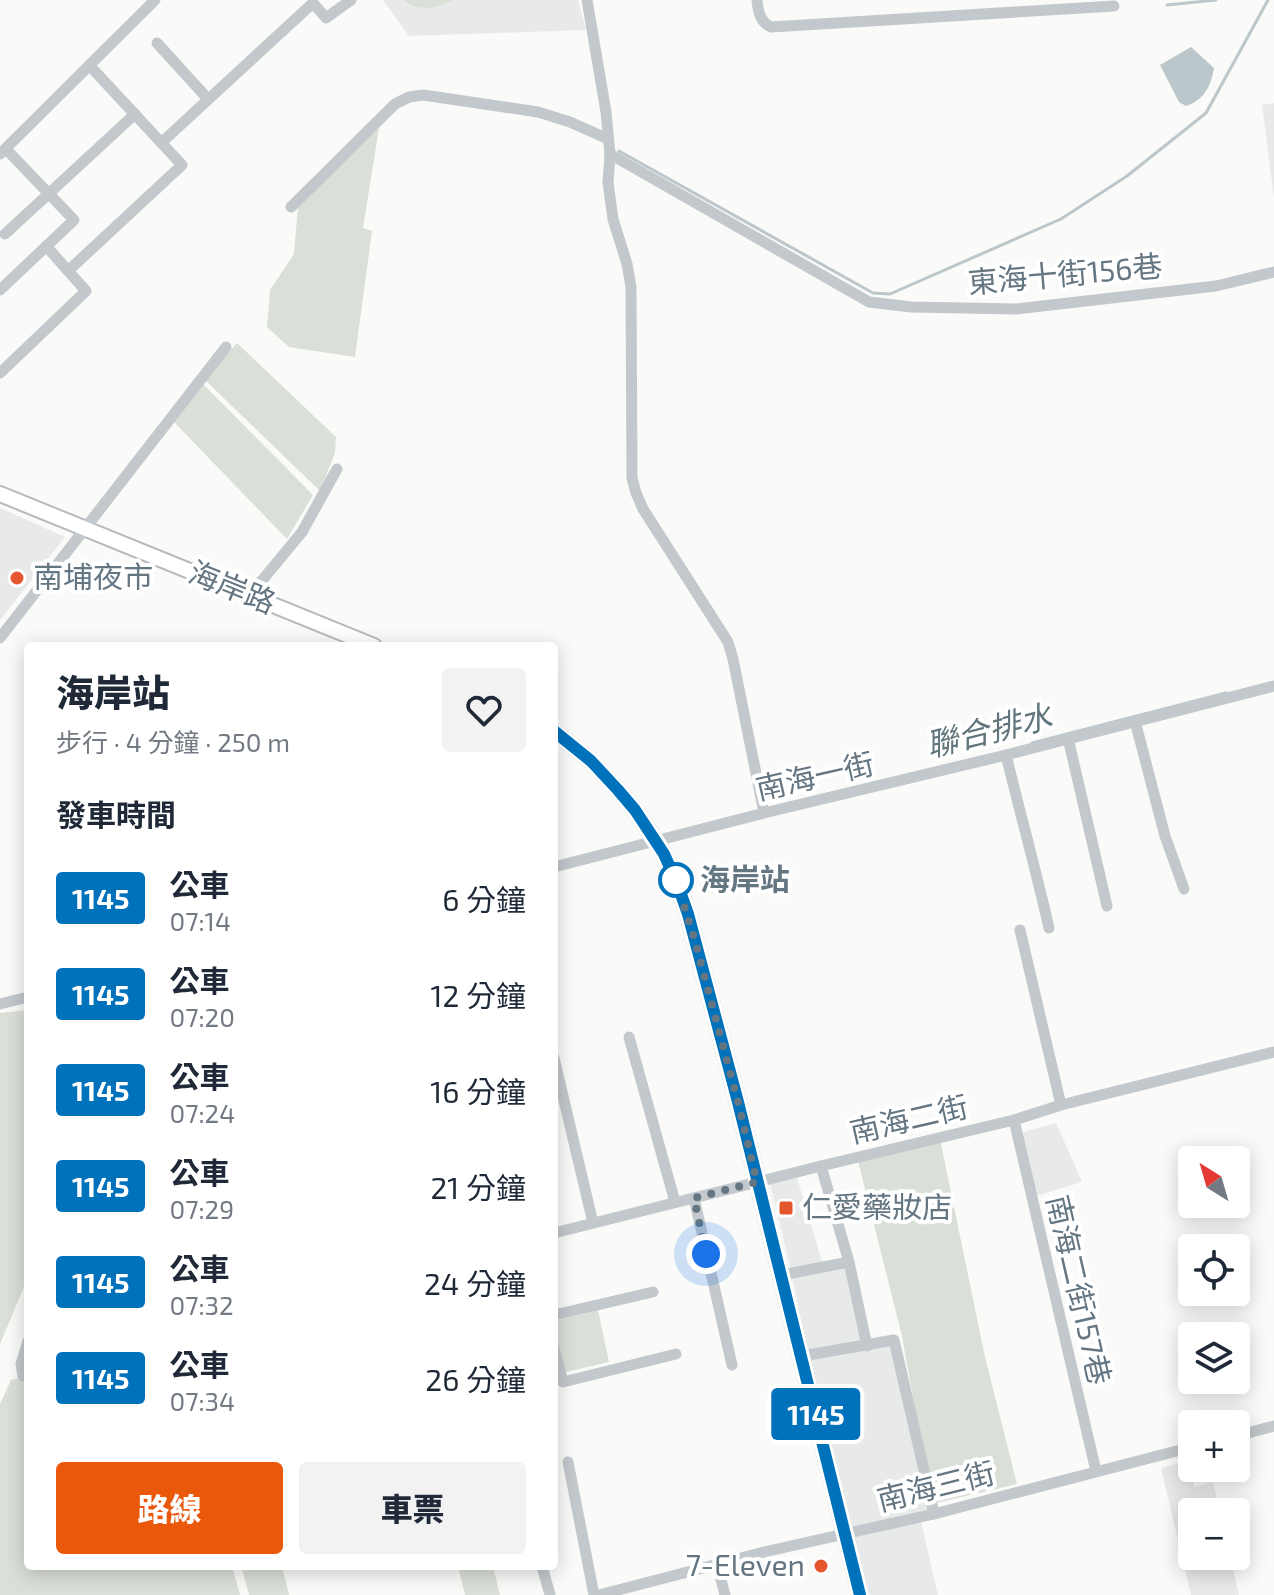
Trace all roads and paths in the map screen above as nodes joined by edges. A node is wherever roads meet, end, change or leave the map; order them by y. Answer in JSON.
{"nodes":[{"id":1,"x":155,"y":0,"type":"edge"},
{"id":2,"x":351,"y":0,"type":"edge"},
{"id":3,"x":587,"y":0,"type":"edge"},
{"id":4,"x":757,"y":0,"type":"edge"},
{"id":5,"x":1114,"y":6,"type":"dead end"},
{"id":6,"x":157,"y":43,"type":"dead end"},
{"id":7,"x":90,"y":66,"type":"junction"},
{"id":8,"x":208,"y":99,"type":"junction"},
{"id":9,"x":135,"y":114,"type":"junction"},
{"id":10,"x":608,"y":139,"type":"junction"},
{"id":11,"x":161,"y":143,"type":"junction"},
{"id":12,"x":3,"y":152,"type":"edge"},
{"id":13,"x":610,"y":154,"type":"junction"},
{"id":14,"x":49,"y":194,"type":"junction"},
{"id":15,"x":291,"y":207,"type":"dead end"},
{"id":16,"x":5,"y":234,"type":"dead end"},
{"id":17,"x":46,"y":246,"type":"junction"},
{"id":18,"x":68,"y":271,"type":"junction"},
{"id":19,"x":1274,"y":272,"type":"edge"},
{"id":20,"x":0,"y":290,"type":"edge"},
{"id":21,"x":226,"y":347,"type":"dead end"},
{"id":22,"x":0,"y":373,"type":"edge"},
{"id":23,"x":337,"y":469,"type":"dead end"},
{"id":24,"x":0,"y":494,"type":"edge"},
{"id":25,"x":84,"y":528,"type":"junction"},
{"id":26,"x":250,"y":595,"type":"junction"},
{"id":27,"x":0,"y":638,"type":"edge"},
{"id":28,"x":364,"y":642,"type":"edge"},
{"id":29,"x":1274,"y":686,"type":"edge"},
{"id":30,"x":1135,"y":721,"type":"junction"},
{"id":31,"x":558,"y":734,"type":"edge"},
{"id":32,"x":1068,"y":738,"type":"junction"},
{"id":33,"x":1006,"y":755,"type":"junction"},
{"id":34,"x":764,"y":813,"type":"junction"},
{"id":35,"x":652,"y":839,"type":"junction"},
{"id":36,"x":558,"y":866,"type":"edge"},
{"id":37,"x":1184,"y":889,"type":"dead end"},
{"id":38,"x":1107,"y":906,"type":"dead end"},
{"id":39,"x":1049,"y":928,"type":"dead end"},
{"id":40,"x":1020,"y":930,"type":"dead end"},
{"id":41,"x":24,"y":998,"type":"edge"},
{"id":42,"x":0,"y":1004,"type":"edge"},
{"id":43,"x":629,"y":1037,"type":"dead end"},
{"id":44,"x":1274,"y":1052,"type":"edge"},
{"id":45,"x":558,"y":1075,"type":"edge"},
{"id":46,"x":1061,"y":1105,"type":"junction"},
{"id":47,"x":1014,"y":1120,"type":"junction"},
{"id":48,"x":821,"y":1166,"type":"junction"},
{"id":49,"x":757,"y":1182,"type":"junction"},
{"id":50,"x":694,"y":1198,"type":"junction"},
{"id":51,"x":675,"y":1202,"type":"junction"},
{"id":52,"x":593,"y":1223,"type":"junction"},
{"id":53,"x":558,"y":1232,"type":"edge"},
{"id":54,"x":849,"y":1262,"type":"junction"},
{"id":55,"x":782,"y":1275,"type":"junction"},
{"id":56,"x":653,"y":1292,"type":"dead end"},
{"id":57,"x":558,"y":1314,"type":"edge"},
{"id":58,"x":867,"y":1346,"type":"junction"},
{"id":59,"x":24,"y":1350,"type":"edge"},
{"id":60,"x":676,"y":1354,"type":"dead end"},
{"id":61,"x":802,"y":1356,"type":"junction"},
{"id":62,"x":558,"y":1363,"type":"edge"},
{"id":63,"x":732,"y":1365,"type":"dead end"},
{"id":64,"x":24,"y":1376,"type":"edge"},
{"id":65,"x":1274,"y":1426,"type":"edge"},
{"id":66,"x":1250,"y":1432,"type":"edge"},
{"id":67,"x":1178,"y":1450,"type":"edge"},
{"id":68,"x":568,"y":1462,"type":"dead end"},
{"id":69,"x":1096,"y":1471,"type":"junction"},
{"id":70,"x":934,"y":1514,"type":"junction"},
{"id":71,"x":845,"y":1533,"type":"junction"},
{"id":72,"x":717,"y":1564,"type":"junction"},
{"id":73,"x":543,"y":1570,"type":"edge"},
{"id":74,"x":550,"y":1595,"type":"edge"},
{"id":75,"x":596,"y":1595,"type":"edge"},
{"id":76,"x":725,"y":1595,"type":"edge"},
{"id":77,"x":860,"y":1595,"type":"edge"}],
"edges":[{"from":1,"to":7,"type":"street"},
{"from":2,"to":8,"type":"street"},
{"from":3,"to":10,"type":"street"},
{"from":4,"to":5,"type":"street"},
{"from":6,"to":8,"type":"street"},
{"from":7,"to":9,"type":"street"},
{"from":7,"to":12,"type":"street"},
{"from":8,"to":11,"type":"street"},
{"from":9,"to":11,"type":"street"},
{"from":9,"to":14,"type":"street"},
{"from":10,"to":13,"type":"street"},
{"from":10,"to":15,"type":"street"},
{"from":11,"to":18,"type":"street"},
{"from":12,"to":14,"type":"street"},
{"from":13,"to":19,"type":"street","name":"東海十街156巷"},
{"from":13,"to":34,"type":"street"},
{"from":14,"to":16,"type":"street"},
{"from":14,"to":17,"type":"street"},
{"from":17,"to":18,"type":"street"},
{"from":17,"to":20,"type":"street"},
{"from":18,"to":22,"type":"street"},
{"from":21,"to":25,"type":"street"},
{"from":23,"to":26,"type":"street"},
{"from":24,"to":25,"type":"main road","name":"海岸路"},
{"from":25,"to":26,"type":"main road","name":"海岸路"},
{"from":25,"to":27,"type":"street"},
{"from":26,"to":28,"type":"main road","name":"海岸路"},
{"from":29,"to":30,"type":"street","name":"南海一街"},
{"from":30,"to":32,"type":"street","name":"南海一街"},
{"from":30,"to":37,"type":"street"},
{"from":31,"to":35,"type":"main road"},
{"from":32,"to":33,"type":"street","name":"南海一街"},
{"from":32,"to":38,"type":"street"},
{"from":33,"to":34,"type":"street","name":"南海一街"},
{"from":33,"to":39,"type":"street"},
{"from":34,"to":35,"type":"street","name":"南海一街"},
{"from":35,"to":36,"type":"street","name":"南海一街"},
{"from":35,"to":49,"type":"main road"},
{"from":40,"to":46,"type":"street"},
{"from":41,"to":42,"type":"street"},
{"from":43,"to":51,"type":"street"},
{"from":44,"to":46,"type":"street","name":"南海二街"},
{"from":45,"to":52,"type":"street"},
{"from":46,"to":47,"type":"street","name":"南海二街"},
{"from":47,"to":48,"type":"street","name":"南海二街"},
{"from":47,"to":69,"type":"street","name":"南海二街157巷"},
{"from":48,"to":49,"type":"street","name":"南海二街"},
{"from":48,"to":54,"type":"street"},
{"from":49,"to":50,"type":"street","name":"南海二街"},
{"from":49,"to":55,"type":"main road"},
{"from":50,"to":51,"type":"street","name":"南海二街"},
{"from":50,"to":63,"type":"street"},
{"from":51,"to":52,"type":"street","name":"南海二街"},
{"from":52,"to":53,"type":"street","name":"南海二街"},
{"from":54,"to":55,"type":"street"},
{"from":54,"to":58,"type":"street"},
{"from":55,"to":61,"type":"main road"},
{"from":56,"to":57,"type":"street"},
{"from":58,"to":61,"type":"street"},
{"from":58,"to":70,"type":"street"},
{"from":59,"to":64,"type":"street"},
{"from":60,"to":62,"type":"street"},
{"from":61,"to":71,"type":"main road"},
{"from":65,"to":66,"type":"street"},
{"from":67,"to":69,"type":"street","name":"南海三街"},
{"from":68,"to":75,"type":"street"},
{"from":69,"to":70,"type":"street","name":"南海三街"},
{"from":70,"to":71,"type":"street","name":"南海三街"},
{"from":71,"to":72,"type":"street","name":"南海三街"},
{"from":71,"to":77,"type":"main road"},
{"from":72,"to":75,"type":"street","name":"南海三街"},
{"from":72,"to":76,"type":"street"},
{"from":73,"to":74,"type":"street"}]}
